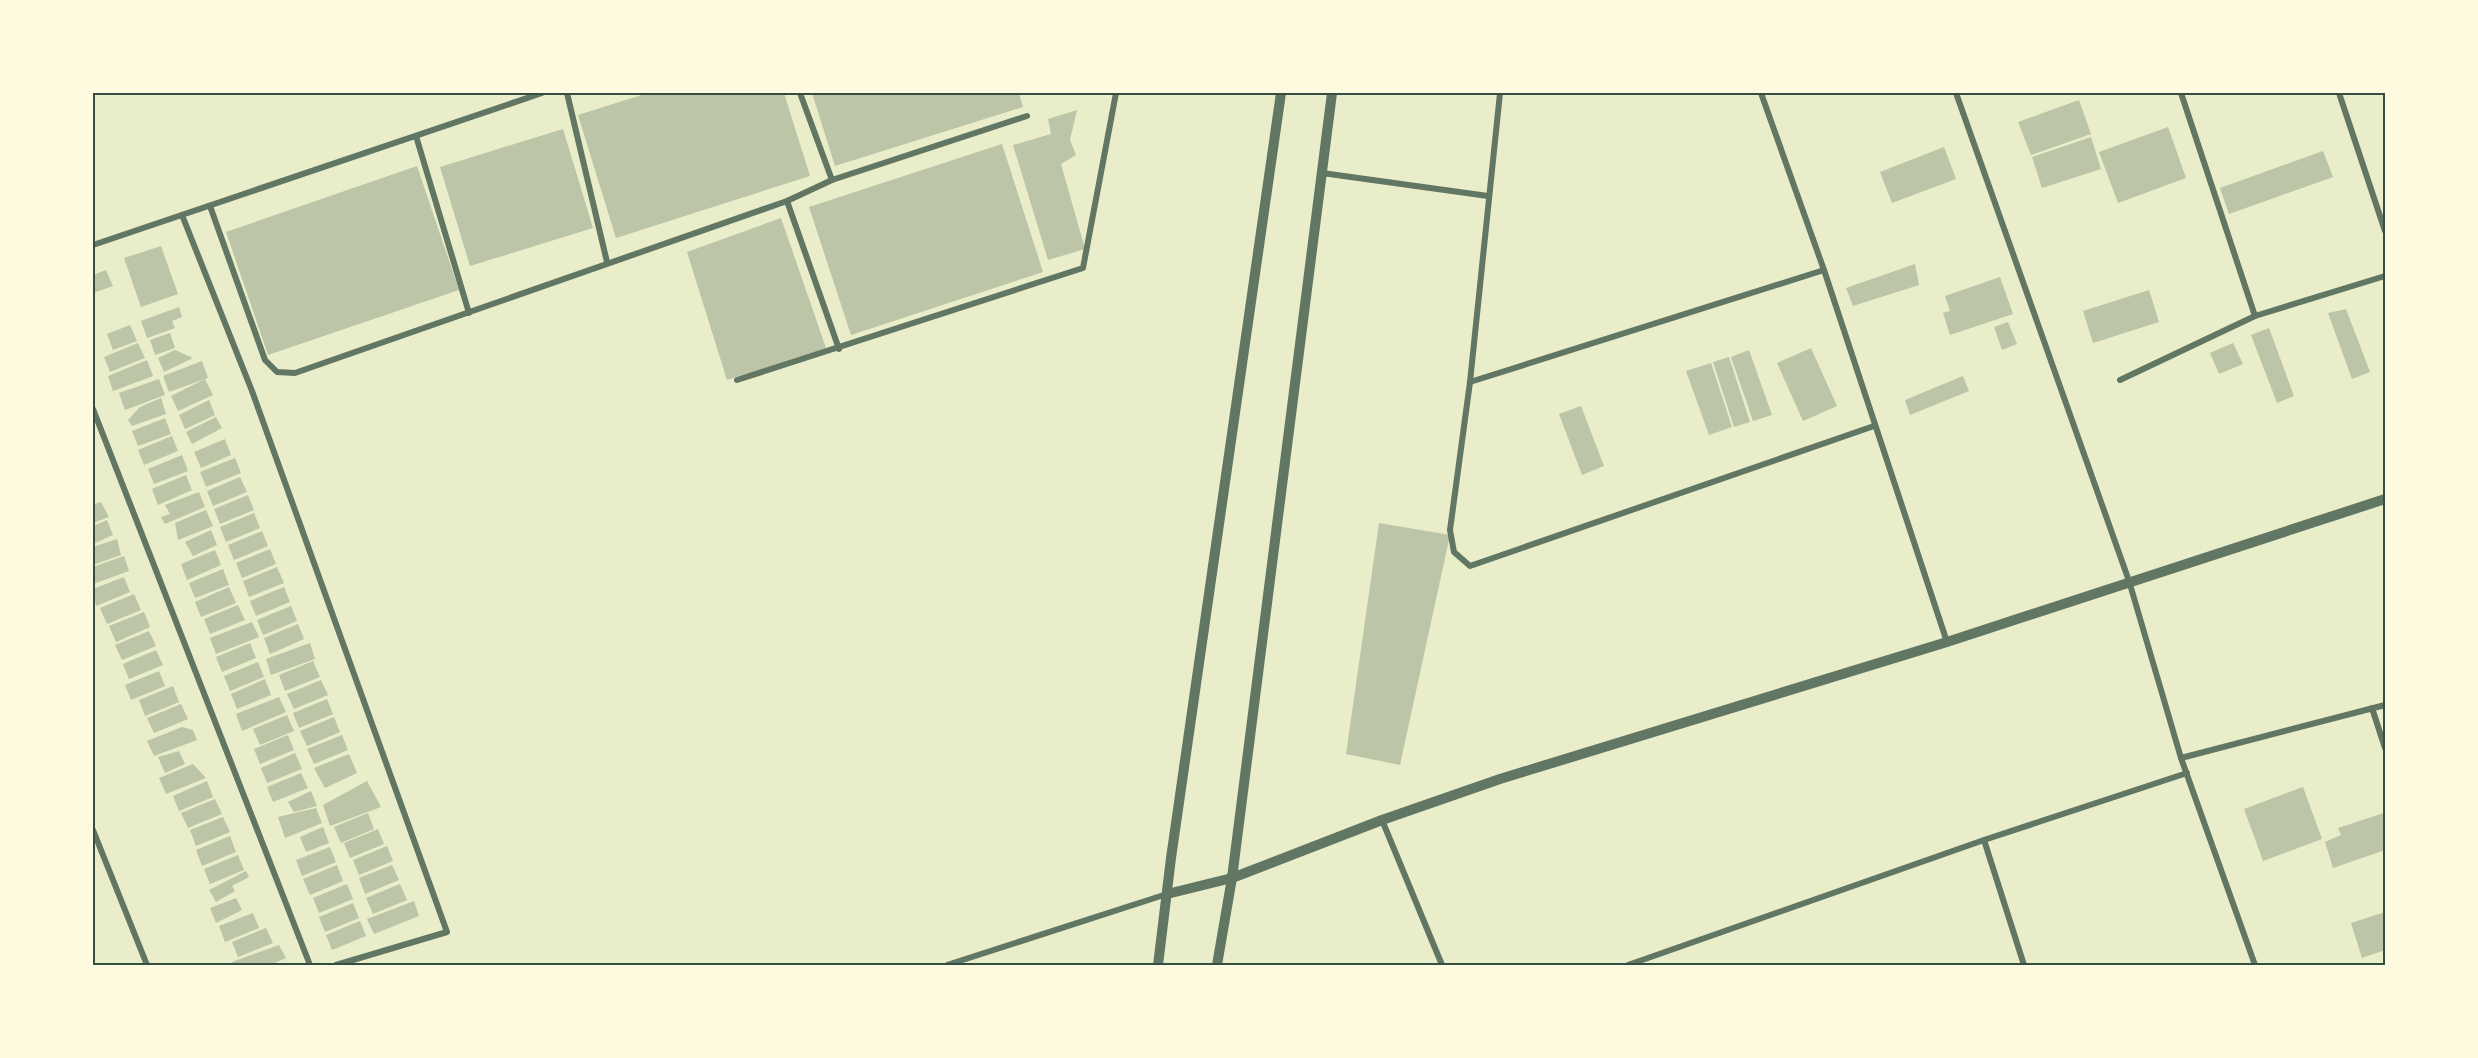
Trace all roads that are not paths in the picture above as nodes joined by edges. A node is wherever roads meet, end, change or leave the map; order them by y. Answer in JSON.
{"nodes":[{"id":1,"x":542,"y":93,"type":"edge"},
{"id":2,"x":567,"y":93,"type":"edge"},
{"id":3,"x":800,"y":93,"type":"edge"},
{"id":4,"x":1116,"y":93,"type":"edge"},
{"id":5,"x":1281,"y":93,"type":"edge"},
{"id":6,"x":1332,"y":93,"type":"edge"},
{"id":7,"x":1500,"y":93,"type":"edge"},
{"id":8,"x":1761,"y":93,"type":"edge"},
{"id":9,"x":1956,"y":93,"type":"edge"},
{"id":10,"x":2181,"y":93,"type":"edge"},
{"id":11,"x":2339,"y":93,"type":"edge"},
{"id":12,"x":1027,"y":116,"type":"dead end"},
{"id":13,"x":416,"y":136,"type":"junction"},
{"id":14,"x":1322,"y":173,"type":"junction"},
{"id":15,"x":831,"y":180,"type":"junction"},
{"id":16,"x":1488,"y":196,"type":"junction"},
{"id":17,"x":786,"y":201,"type":"junction"},
{"id":18,"x":210,"y":206,"type":"junction"},
{"id":19,"x":182,"y":215,"type":"junction"},
{"id":20,"x":2385,"y":231,"type":"edge"},
{"id":21,"x":93,"y":245,"type":"edge"},
{"id":22,"x":607,"y":262,"type":"junction"},
{"id":23,"x":1824,"y":270,"type":"junction"},
{"id":24,"x":2385,"y":276,"type":"edge"},
{"id":25,"x":469,"y":313,"type":"junction"},
{"id":26,"x":2255,"y":316,"type":"junction"},
{"id":27,"x":839,"y":349,"type":"junction"},
{"id":28,"x":737,"y":380,"type":"dead end"},
{"id":29,"x":2120,"y":380,"type":"dead end"},
{"id":30,"x":1470,"y":382,"type":"junction"},
{"id":31,"x":93,"y":409,"type":"edge"},
{"id":32,"x":1874,"y":426,"type":"junction"},
{"id":33,"x":2385,"y":499,"type":"edge"},
{"id":34,"x":2129,"y":581,"type":"junction"},
{"id":35,"x":1947,"y":642,"type":"junction"},
{"id":36,"x":2385,"y":705,"type":"edge"},
{"id":37,"x":2372,"y":708,"type":"junction"},
{"id":38,"x":2385,"y":748,"type":"edge"},
{"id":39,"x":2181,"y":758,"type":"junction"},
{"id":40,"x":2187,"y":773,"type":"junction"},
{"id":41,"x":1382,"y":820,"type":"junction"},
{"id":42,"x":93,"y":830,"type":"edge"},
{"id":43,"x":1984,"y":840,"type":"junction"},
{"id":44,"x":1232,"y":878,"type":"junction"},
{"id":45,"x":1167,"y":894,"type":"junction"},
{"id":46,"x":147,"y":965,"type":"edge"},
{"id":47,"x":310,"y":965,"type":"edge"},
{"id":48,"x":336,"y":965,"type":"edge"},
{"id":49,"x":947,"y":965,"type":"edge"},
{"id":50,"x":1158,"y":965,"type":"edge"},
{"id":51,"x":1217,"y":965,"type":"edge"},
{"id":52,"x":1442,"y":965,"type":"edge"},
{"id":53,"x":1628,"y":965,"type":"edge"},
{"id":54,"x":2024,"y":965,"type":"edge"},
{"id":55,"x":2255,"y":965,"type":"edge"}],
"edges":[{"from":1,"to":13,"type":"street"},
{"from":2,"to":22,"type":"street"},
{"from":3,"to":15,"type":"street"},
{"from":4,"to":27,"type":"street"},
{"from":5,"to":45,"type":"street"},
{"from":6,"to":14,"type":"street"},
{"from":7,"to":16,"type":"street"},
{"from":8,"to":23,"type":"street"},
{"from":9,"to":34,"type":"street"},
{"from":10,"to":26,"type":"street"},
{"from":11,"to":20,"type":"street"},
{"from":12,"to":15,"type":"street"},
{"from":13,"to":18,"type":"street"},
{"from":13,"to":25,"type":"street"},
{"from":14,"to":16,"type":"street"},
{"from":14,"to":44,"type":"street"},
{"from":15,"to":17,"type":"street"},
{"from":16,"to":30,"type":"street"},
{"from":17,"to":22,"type":"street"},
{"from":17,"to":27,"type":"street"},
{"from":18,"to":19,"type":"street"},
{"from":18,"to":25,"type":"street"},
{"from":19,"to":21,"type":"street"},
{"from":19,"to":48,"type":"street"},
{"from":22,"to":25,"type":"street"},
{"from":23,"to":30,"type":"street"},
{"from":23,"to":32,"type":"street"},
{"from":24,"to":26,"type":"street"},
{"from":26,"to":29,"type":"street"},
{"from":27,"to":28,"type":"street"},
{"from":30,"to":32,"type":"street"},
{"from":31,"to":47,"type":"street"},
{"from":32,"to":35,"type":"street"},
{"from":33,"to":34,"type":"street"},
{"from":34,"to":35,"type":"street"},
{"from":34,"to":39,"type":"street"},
{"from":35,"to":41,"type":"street"},
{"from":36,"to":37,"type":"street"},
{"from":37,"to":38,"type":"street"},
{"from":37,"to":39,"type":"street"},
{"from":39,"to":40,"type":"street"},
{"from":40,"to":43,"type":"street"},
{"from":40,"to":55,"type":"street"},
{"from":41,"to":44,"type":"street"},
{"from":41,"to":52,"type":"street"},
{"from":42,"to":46,"type":"street"},
{"from":43,"to":53,"type":"street"},
{"from":43,"to":54,"type":"street"},
{"from":44,"to":45,"type":"street"},
{"from":44,"to":51,"type":"street"},
{"from":45,"to":49,"type":"street"},
{"from":45,"to":50,"type":"street"}]}
